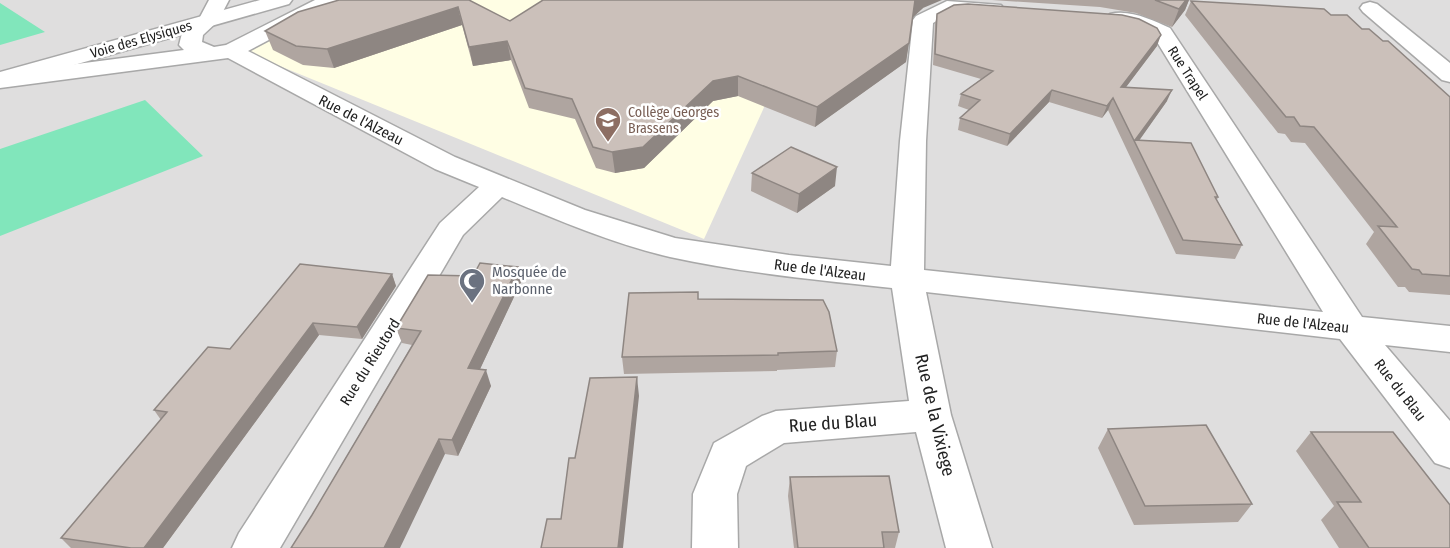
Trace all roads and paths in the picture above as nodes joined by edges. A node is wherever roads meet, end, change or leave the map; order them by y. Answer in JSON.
{"nodes":[{"id":1,"x":219,"y":0,"type":"edge"},
{"id":2,"x":282,"y":0,"type":"edge"},
{"id":3,"x":330,"y":0,"type":"edge"},
{"id":4,"x":1370,"y":8,"type":"dead end"},
{"id":5,"x":1013,"y":10,"type":"edge"},
{"id":6,"x":1095,"y":16,"type":"edge"},
{"id":7,"x":208,"y":21,"type":"junction"},
{"id":8,"x":260,"y":37,"type":"junction"},
{"id":9,"x":222,"y":52,"type":"junction"},
{"id":10,"x":1450,"y":75,"type":"edge"},
{"id":11,"x":0,"y":80,"type":"edge"},
{"id":12,"x":497,"y":186,"type":"junction"},
{"id":13,"x":907,"y":280,"type":"junction"},
{"id":14,"x":1351,"y":328,"type":"junction"},
{"id":15,"x":1450,"y":339,"type":"edge"},
{"id":16,"x":931,"y":416,"type":"junction"},
{"id":17,"x":1450,"y":451,"type":"edge"},
{"id":18,"x":255,"y":548,"type":"edge"},
{"id":19,"x":716,"y":548,"type":"edge"},
{"id":20,"x":969,"y":548,"type":"edge"}],
"edges":[{"from":1,"to":7,"type":"street"},
{"from":2,"to":7,"type":"street","name":"Voie des Elysiques"},
{"from":3,"to":8,"type":"street"},
{"from":4,"to":10,"type":"street"},
{"from":5,"to":13,"type":"street"},
{"from":6,"to":14,"type":"street","name":"Rue Trapel"},
{"from":7,"to":8,"type":"street"},
{"from":7,"to":9,"type":"street","name":"Rue de l'Alzeau"},
{"from":7,"to":11,"type":"street","name":"Voie des Elysiques"},
{"from":8,"to":9,"type":"street"},
{"from":9,"to":11,"type":"street"},
{"from":9,"to":12,"type":"street","name":"Rue de l'Alzeau"},
{"from":12,"to":13,"type":"street","name":"Rue de l'Alzeau"},
{"from":12,"to":18,"type":"street","name":"Rue du Rieutord"},
{"from":13,"to":14,"type":"street","name":"Rue de l'Alzeau"},
{"from":13,"to":16,"type":"street","name":"Rue de la Vixiege"},
{"from":14,"to":15,"type":"street","name":"Rue de l'Alzeau"},
{"from":14,"to":17,"type":"street","name":"Rue du Blau"},
{"from":16,"to":19,"type":"street","name":"Rue du Blau"},
{"from":16,"to":20,"type":"street","name":"Rue de la Vixiege"}]}
